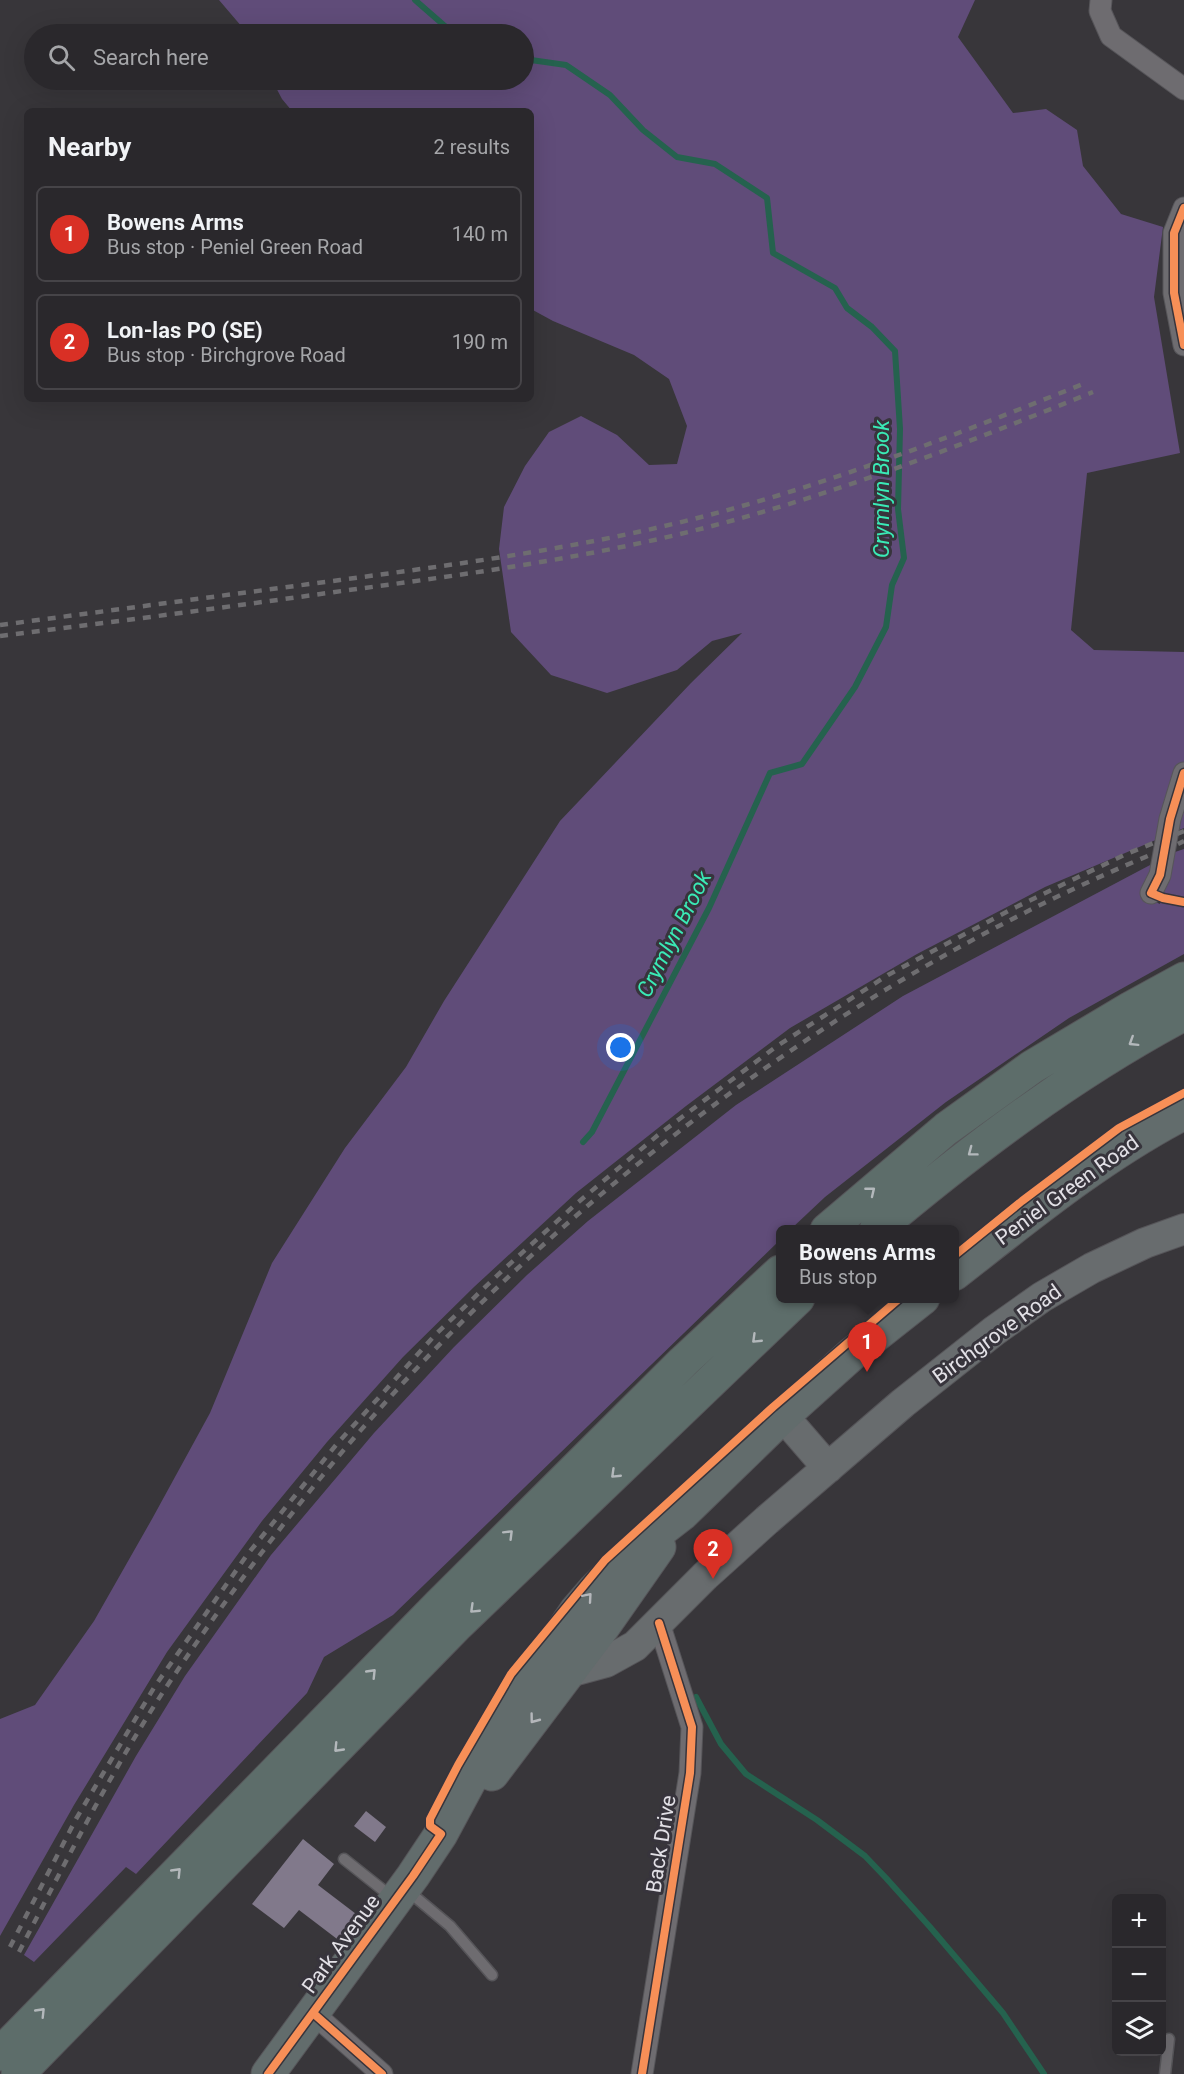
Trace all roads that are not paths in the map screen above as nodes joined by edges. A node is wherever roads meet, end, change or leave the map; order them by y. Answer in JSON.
{"nodes":[{"id":1,"x":1101,"y":0,"type":"edge"},
{"id":2,"x":1184,"y":89,"type":"edge"},
{"id":3,"x":1184,"y":208,"type":"edge"},
{"id":4,"x":1184,"y":345,"type":"edge"},
{"id":5,"x":1184,"y":773,"type":"edge"},
{"id":6,"x":1151,"y":893,"type":"dead end"},
{"id":7,"x":1184,"y":979,"type":"edge"},
{"id":8,"x":1184,"y":1014,"type":"edge"},
{"id":9,"x":1184,"y":1113,"type":"edge"},
{"id":10,"x":833,"y":1225,"type":"edge"},
{"id":11,"x":882,"y":1225,"type":"edge"},
{"id":12,"x":1184,"y":1229,"type":"edge"},
{"id":13,"x":959,"y":1270,"type":"edge"},
{"id":14,"x":776,"y":1276,"type":"edge"},
{"id":15,"x":794,"y":1303,"type":"edge"},
{"id":16,"x":918,"y":1303,"type":"edge"},
{"id":17,"x":783,"y":1416,"type":"junction"},
{"id":18,"x":828,"y":1468,"type":"junction"},
{"id":19,"x":682,"y":1514,"type":"junction"},
{"id":20,"x":659,"y":1623,"type":"junction"},
{"id":21,"x":603,"y":1627,"type":"junction"},
{"id":22,"x":553,"y":1644,"type":"junction"},
{"id":23,"x":569,"y":1672,"type":"junction"},
{"id":24,"x":441,"y":1834,"type":"junction"},
{"id":25,"x":344,"y":1859,"type":"dead end"},
{"id":26,"x":400,"y":1894,"type":"junction"},
{"id":27,"x":492,"y":1975,"type":"dead end"},
{"id":28,"x":313,"y":2013,"type":"junction"},
{"id":29,"x":1169,"y":2039,"type":"dead end"},
{"id":30,"x":0,"y":2054,"type":"edge"},
{"id":31,"x":18,"y":2074,"type":"edge"},
{"id":32,"x":268,"y":2074,"type":"edge"},
{"id":33,"x":382,"y":2074,"type":"edge"},
{"id":34,"x":642,"y":2074,"type":"edge"},
{"id":35,"x":1165,"y":2074,"type":"edge"}],
"edges":[{"from":1,"to":2,"type":"street"},
{"from":3,"to":4,"type":"street"},
{"from":5,"to":6,"type":"street"},
{"from":10,"to":7,"type":"highway","one_way":true},
{"from":8,"to":11,"type":"highway","one_way":true},
{"from":9,"to":13,"type":"main road","name":"Peniel Green Road"},
{"from":12,"to":18,"type":"main road","name":"Birchgrove Road"},
{"from":30,"to":14,"type":"highway","one_way":true},
{"from":15,"to":31,"type":"highway","one_way":true},
{"from":16,"to":17,"type":"main road"},
{"from":17,"to":18,"type":"main road"},
{"from":17,"to":19,"type":"main road"},
{"from":18,"to":20,"type":"main road","name":"Birchgrove Road"},
{"from":19,"to":21,"type":"main road"},
{"from":22,"to":19,"type":"main road","one_way":true},
{"from":20,"to":21,"type":"main road","name":"Birchgrove Road"},
{"from":20,"to":23,"type":"main road","name":"Birchgrove Road"},
{"from":20,"to":34,"type":"street","name":"Back Drive"},
{"from":21,"to":22,"type":"main road","name":"Birchgrove Road"},
{"from":21,"to":23,"type":"main road","name":"Park Avenue"},
{"from":22,"to":24,"type":"main road","name":"Park Avenue"},
{"from":23,"to":24,"type":"main road","name":"Park Avenue","one_way":true},
{"from":24,"to":26,"type":"main road","name":"Park Avenue"},
{"from":25,"to":26,"type":"lane"},
{"from":26,"to":27,"type":"lane"},
{"from":26,"to":28,"type":"main road","name":"Park Avenue"},
{"from":28,"to":32,"type":"main road","name":"Park Avenue"},
{"from":28,"to":33,"type":"street"},
{"from":29,"to":35,"type":"lane"}]}
